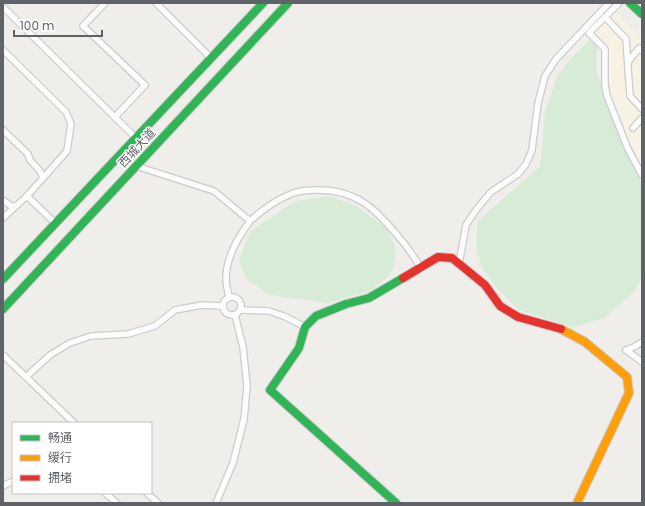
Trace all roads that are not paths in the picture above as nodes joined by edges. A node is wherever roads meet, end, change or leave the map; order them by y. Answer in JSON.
{"nodes":[{"id":1,"x":105,"y":3,"type":"edge"},
{"id":2,"x":156,"y":3,"type":"edge"},
{"id":3,"x":263,"y":3,"type":"edge"},
{"id":4,"x":288,"y":3,"type":"edge"},
{"id":5,"x":609,"y":3,"type":"edge"},
{"id":6,"x":619,"y":3,"type":"edge"},
{"id":7,"x":630,"y":3,"type":"edge"},
{"id":8,"x":3,"y":7,"type":"edge"},
{"id":9,"x":642,"y":14,"type":"edge"},
{"id":10,"x":605,"y":17,"type":"junction"},
{"id":11,"x":3,"y":50,"type":"edge"},
{"id":12,"x":642,"y":51,"type":"edge"},
{"id":13,"x":211,"y":58,"type":"junction"},
{"id":14,"x":628,"y":62,"type":"junction"},
{"id":15,"x":642,"y":109,"type":"edge"},
{"id":16,"x":115,"y":116,"type":"junction"},
{"id":17,"x":642,"y":118,"type":"edge"},
{"id":18,"x":633,"y":128,"type":"dead end"},
{"id":19,"x":3,"y":130,"type":"edge"},
{"id":20,"x":136,"y":138,"type":"junction"},
{"id":21,"x":136,"y":166,"type":"junction"},
{"id":22,"x":641,"y":171,"type":"edge"},
{"id":23,"x":43,"y":178,"type":"junction"},
{"id":24,"x":27,"y":196,"type":"junction"},
{"id":25,"x":3,"y":200,"type":"edge"},
{"id":26,"x":16,"y":206,"type":"junction"},
{"id":27,"x":3,"y":218,"type":"edge"},
{"id":28,"x":250,"y":220,"type":"junction"},
{"id":29,"x":56,"y":224,"type":"junction"},
{"id":30,"x":459,"y":264,"type":"junction"},
{"id":31,"x":420,"y":267,"type":"junction"},
{"id":32,"x":3,"y":279,"type":"edge"},
{"id":33,"x":229,"y":298,"type":"junction"},
{"id":34,"x":223,"y":306,"type":"junction"},
{"id":35,"x":3,"y":309,"type":"edge"},
{"id":36,"x":240,"y":310,"type":"junction"},
{"id":37,"x":235,"y":315,"type":"junction"},
{"id":38,"x":305,"y":327,"type":"junction"},
{"id":39,"x":642,"y":342,"type":"edge"},
{"id":40,"x":3,"y":355,"type":"edge"},
{"id":41,"x":642,"y":362,"type":"edge"},
{"id":42,"x":26,"y":377,"type":"junction"},
{"id":43,"x":73,"y":422,"type":"edge"},
{"id":44,"x":12,"y":482,"type":"edge"},
{"id":45,"x":3,"y":486,"type":"edge"},
{"id":46,"x":106,"y":494,"type":"edge"},
{"id":47,"x":148,"y":494,"type":"edge"},
{"id":48,"x":117,"y":503,"type":"edge"},
{"id":49,"x":158,"y":503,"type":"edge"},
{"id":50,"x":216,"y":503,"type":"edge"},
{"id":51,"x":396,"y":503,"type":"edge"},
{"id":52,"x":577,"y":503,"type":"edge"}],
"edges":[{"from":1,"to":16,"type":"street"},
{"from":2,"to":13,"type":"street"},
{"from":3,"to":13,"type":"main road","name":"西城大道"},
{"from":4,"to":21,"type":"main road","name":"西城大道"},
{"from":5,"to":30,"type":"street"},
{"from":6,"to":10,"type":"street"},
{"from":7,"to":9,"type":"main road"},
{"from":8,"to":16,"type":"street"},
{"from":10,"to":14,"type":"street"},
{"from":10,"to":22,"type":"street"},
{"from":11,"to":23,"type":"street"},
{"from":12,"to":14,"type":"street"},
{"from":13,"to":20,"type":"main road","name":"西城大道"},
{"from":14,"to":15,"type":"street"},
{"from":16,"to":20,"type":"street"},
{"from":17,"to":18,"type":"street"},
{"from":19,"to":23,"type":"street"},
{"from":20,"to":29,"type":"main road","name":"西城大道"},
{"from":21,"to":28,"type":"street"},
{"from":21,"to":35,"type":"main road","name":"西城大道"},
{"from":23,"to":24,"type":"street"},
{"from":24,"to":26,"type":"street"},
{"from":24,"to":29,"type":"street"},
{"from":25,"to":26,"type":"street"},
{"from":26,"to":27,"type":"street"},
{"from":28,"to":31,"type":"street"},
{"from":28,"to":33,"type":"street"},
{"from":29,"to":32,"type":"main road","name":"西城大道"},
{"from":30,"to":31,"type":"main road"},
{"from":30,"to":52,"type":"main road"},
{"from":31,"to":38,"type":"main road"},
{"from":33,"to":34,"type":"street"},
{"from":33,"to":36,"type":"street"},
{"from":34,"to":37,"type":"street"},
{"from":34,"to":42,"type":"street"},
{"from":36,"to":37,"type":"street"},
{"from":36,"to":38,"type":"street"},
{"from":37,"to":50,"type":"street"},
{"from":38,"to":51,"type":"main road"},
{"from":39,"to":41,"type":"street"},
{"from":40,"to":42,"type":"street"},
{"from":42,"to":43,"type":"street"},
{"from":44,"to":45,"type":"street"},
{"from":46,"to":48,"type":"street"},
{"from":47,"to":49,"type":"street"}]}
